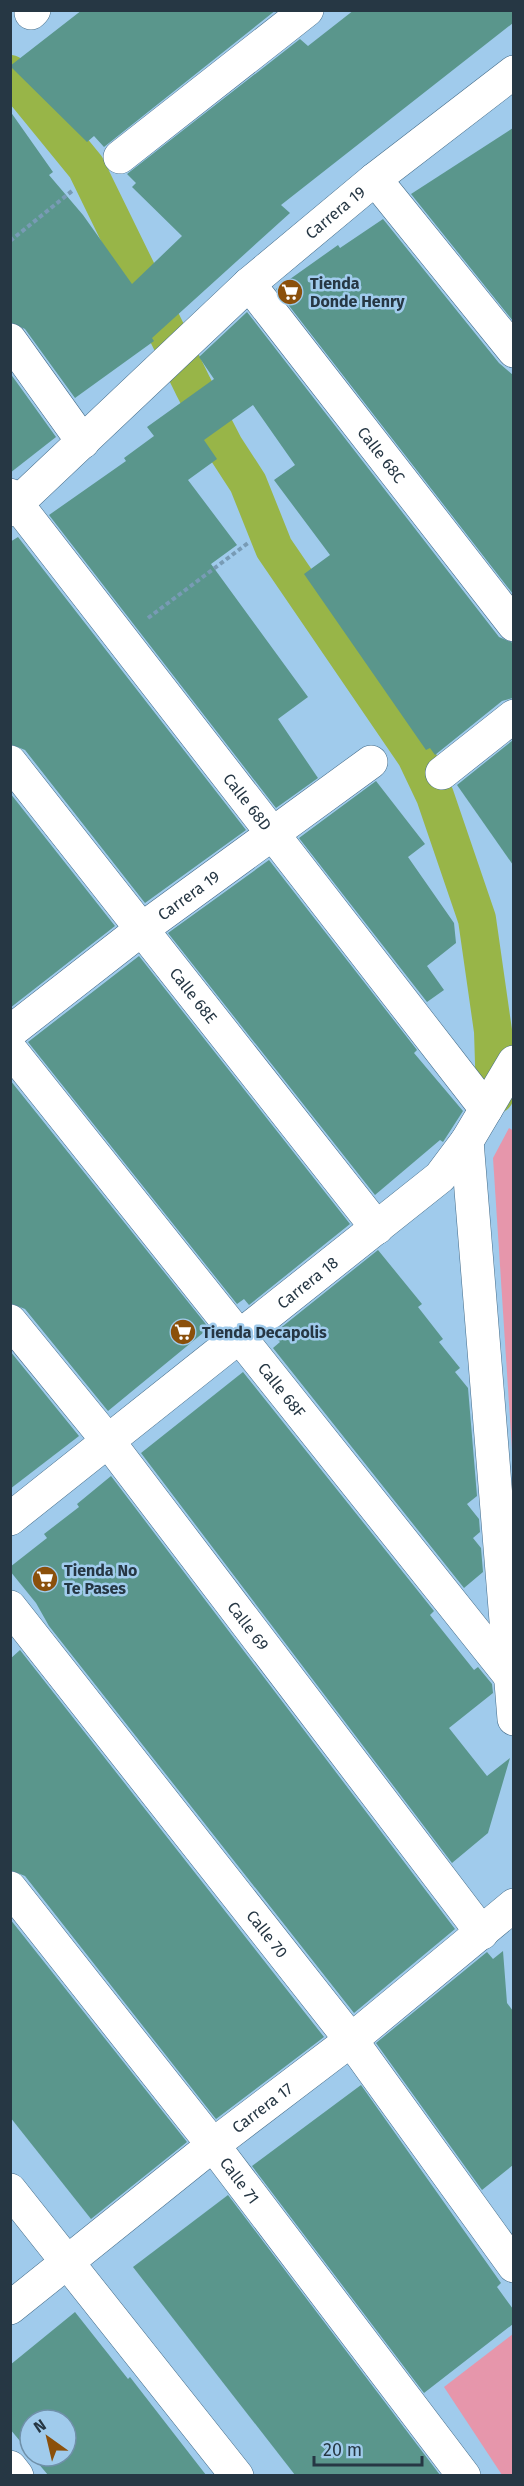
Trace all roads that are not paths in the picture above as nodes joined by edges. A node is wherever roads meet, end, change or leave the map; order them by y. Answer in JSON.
{"nodes":[{"id":1,"x":307,"y":10,"type":"edge"},
{"id":2,"x":513,"y":72,"type":"edge"},
{"id":3,"x":120,"y":158,"type":"dead end"},
{"id":4,"x":375,"y":179,"type":"junction"},
{"id":5,"x":249,"y":284,"type":"junction"},
{"id":6,"x":10,"y":340,"type":"edge"},
{"id":7,"x":513,"y":351,"type":"edge"},
{"id":8,"x":83,"y":442,"type":"junction"},
{"id":9,"x":13,"y":503,"type":"edge"},
{"id":10,"x":513,"y":625,"type":"edge"},
{"id":11,"x":513,"y":716,"type":"edge"},
{"id":12,"x":10,"y":762,"type":"edge"},
{"id":13,"x":371,"y":762,"type":"dead end"},
{"id":14,"x":442,"y":773,"type":"dead end"},
{"id":15,"x":274,"y":834,"type":"junction"},
{"id":16,"x":142,"y":928,"type":"junction"},
{"id":17,"x":10,"y":1032,"type":"edge"},
{"id":18,"x":10,"y":1049,"type":"edge"},
{"id":19,"x":513,"y":1062,"type":"edge"},
{"id":20,"x":498,"y":1103,"type":"edge"},
{"id":21,"x":467,"y":1142,"type":"junction"},
{"id":22,"x":377,"y":1228,"type":"junction"},
{"id":23,"x":10,"y":1321,"type":"edge"},
{"id":24,"x":240,"y":1337,"type":"junction"},
{"id":25,"x":108,"y":1442,"type":"junction"},
{"id":26,"x":10,"y":1519,"type":"edge"},
{"id":27,"x":10,"y":1607,"type":"edge"},
{"id":28,"x":510,"y":1676,"type":"junction"},
{"id":29,"x":513,"y":1719,"type":"edge"},
{"id":30,"x":10,"y":1888,"type":"edge"},
{"id":31,"x":513,"y":1905,"type":"edge"},
{"id":32,"x":483,"y":1933,"type":"junction"},
{"id":33,"x":351,"y":2040,"type":"junction"},
{"id":34,"x":213,"y":2145,"type":"junction"},
{"id":35,"x":10,"y":2190,"type":"edge"},
{"id":36,"x":69,"y":2262,"type":"junction"},
{"id":37,"x":513,"y":2266,"type":"edge"},
{"id":38,"x":10,"y":2308,"type":"edge"},
{"id":39,"x":10,"y":2467,"type":"edge"},
{"id":40,"x":17,"y":2475,"type":"edge"},
{"id":41,"x":237,"y":2475,"type":"edge"},
{"id":42,"x":464,"y":2475,"type":"edge"}],
"edges":[{"from":1,"to":3,"type":"street"},
{"from":2,"to":4,"type":"street","name":"Carrera 19"},
{"from":4,"to":5,"type":"street","name":"Carrera 19"},
{"from":4,"to":7,"type":"street"},
{"from":5,"to":8,"type":"street","name":"Carrera 19"},
{"from":5,"to":10,"type":"street","name":"Calle 68C"},
{"from":6,"to":8,"type":"street"},
{"from":8,"to":9,"type":"street","name":"Carrera 19"},
{"from":9,"to":15,"type":"street","name":"Calle 68D"},
{"from":11,"to":14,"type":"street"},
{"from":12,"to":16,"type":"street","name":"Calle 68E"},
{"from":13,"to":15,"type":"street","name":"Carrera 19"},
{"from":15,"to":16,"type":"street","name":"Carrera 19"},
{"from":15,"to":20,"type":"street","name":"Calle 68D"},
{"from":16,"to":17,"type":"street","name":"Carrera 19"},
{"from":16,"to":22,"type":"street","name":"Calle 68E"},
{"from":18,"to":24,"type":"street","name":"Calle 68F"},
{"from":19,"to":20,"type":"street","name":"Carrera 18"},
{"from":20,"to":21,"type":"street","name":"Carrera 18"},
{"from":21,"to":22,"type":"street","name":"Carrera 18"},
{"from":21,"to":28,"type":"street"},
{"from":22,"to":24,"type":"street","name":"Carrera 18"},
{"from":23,"to":25,"type":"street","name":"Calle 69"},
{"from":24,"to":25,"type":"street","name":"Carrera 18"},
{"from":24,"to":28,"type":"street","name":"Calle 68F"},
{"from":25,"to":26,"type":"street","name":"Carrera 18"},
{"from":25,"to":32,"type":"street","name":"Calle 69"},
{"from":27,"to":33,"type":"street","name":"Calle 70"},
{"from":28,"to":29,"type":"street"},
{"from":30,"to":34,"type":"street","name":"Calle 71"},
{"from":31,"to":32,"type":"street","name":"Carrera 17"},
{"from":32,"to":33,"type":"street","name":"Carrera 17"},
{"from":33,"to":34,"type":"street","name":"Carrera 17"},
{"from":33,"to":37,"type":"street","name":"Calle 70"},
{"from":34,"to":36,"type":"street","name":"Carrera 17"},
{"from":34,"to":42,"type":"street","name":"Calle 71"},
{"from":35,"to":36,"type":"street"},
{"from":36,"to":38,"type":"street","name":"Carrera 17"},
{"from":36,"to":41,"type":"street"},
{"from":39,"to":40,"type":"street"}]}
